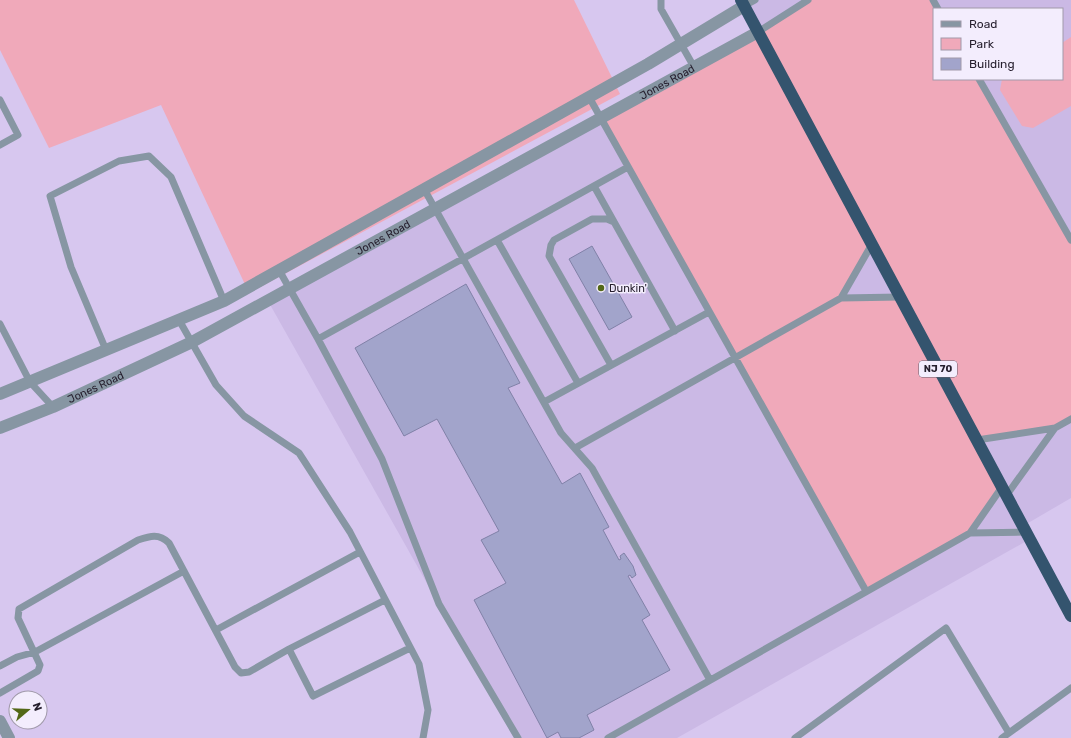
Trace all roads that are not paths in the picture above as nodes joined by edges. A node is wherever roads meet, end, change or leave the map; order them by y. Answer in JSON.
{"nodes":[{"id":1,"x":661,"y":0,"type":"edge"},
{"id":2,"x":755,"y":0,"type":"edge"},
{"id":3,"x":808,"y":0,"type":"edge"},
{"id":4,"x":742,"y":3,"type":"edge"},
{"id":5,"x":758,"y":32,"type":"junction"},
{"id":6,"x":681,"y":44,"type":"junction"},
{"id":7,"x":694,"y":67,"type":"junction"},
{"id":8,"x":979,"y":80,"type":"edge"},
{"id":9,"x":589,"y":97,"type":"junction"},
{"id":10,"x":0,"y":100,"type":"edge"},
{"id":11,"x":601,"y":118,"type":"junction"},
{"id":12,"x":0,"y":146,"type":"edge"},
{"id":13,"x":628,"y":167,"type":"junction"},
{"id":14,"x":594,"y":186,"type":"junction"},
{"id":15,"x":424,"y":189,"type":"junction"},
{"id":16,"x":436,"y":209,"type":"junction"},
{"id":17,"x":614,"y":222,"type":"junction"},
{"id":18,"x":497,"y":240,"type":"junction"},
{"id":19,"x":1071,"y":240,"type":"edge"},
{"id":20,"x":872,"y":244,"type":"junction"},
{"id":21,"x":463,"y":258,"type":"junction"},
{"id":22,"x":279,"y":270,"type":"junction"},
{"id":23,"x":290,"y":289,"type":"junction"},
{"id":24,"x":900,"y":297,"type":"junction"},
{"id":25,"x":841,"y":298,"type":"junction"},
{"id":26,"x":224,"y":301,"type":"junction"},
{"id":27,"x":710,"y":312,"type":"junction"},
{"id":28,"x":179,"y":320,"type":"junction"},
{"id":29,"x":0,"y":324,"type":"edge"},
{"id":30,"x":675,"y":331,"type":"junction"},
{"id":31,"x":318,"y":339,"type":"junction"},
{"id":32,"x":192,"y":342,"type":"junction"},
{"id":33,"x":106,"y":350,"type":"junction"},
{"id":34,"x":735,"y":357,"type":"junction"},
{"id":35,"x":611,"y":365,"type":"junction"},
{"id":36,"x":30,"y":382,"type":"junction"},
{"id":37,"x":578,"y":383,"type":"junction"},
{"id":38,"x":0,"y":394,"type":"edge"},
{"id":39,"x":544,"y":402,"type":"junction"},
{"id":40,"x":53,"y":407,"type":"junction"},
{"id":41,"x":1071,"y":419,"type":"edge"},
{"id":42,"x":0,"y":428,"type":"edge"},
{"id":43,"x":1055,"y":428,"type":"junction"},
{"id":44,"x":977,"y":440,"type":"junction"},
{"id":45,"x":575,"y":448,"type":"junction"},
{"id":46,"x":1004,"y":492,"type":"junction"},
{"id":47,"x":970,"y":532,"type":"junction"},
{"id":48,"x":1026,"y":532,"type":"junction"},
{"id":49,"x":360,"y":552,"type":"junction"},
{"id":50,"x":184,"y":571,"type":"junction"},
{"id":51,"x":866,"y":591,"type":"junction"},
{"id":52,"x":385,"y":600,"type":"junction"},
{"id":53,"x":1071,"y":616,"type":"edge"},
{"id":54,"x":216,"y":630,"type":"junction"},
{"id":55,"x":410,"y":648,"type":"junction"},
{"id":56,"x":289,"y":650,"type":"junction"},
{"id":57,"x":35,"y":652,"type":"junction"},
{"id":58,"x":0,"y":666,"type":"edge"},
{"id":59,"x":710,"y":680,"type":"junction"},
{"id":60,"x":1071,"y":688,"type":"edge"},
{"id":61,"x":0,"y":693,"type":"edge"},
{"id":62,"x":0,"y":721,"type":"edge"},
{"id":63,"x":1009,"y":733,"type":"junction"},
{"id":64,"x":9,"y":738,"type":"edge"},
{"id":65,"x":423,"y":738,"type":"edge"},
{"id":66,"x":518,"y":738,"type":"edge"},
{"id":67,"x":608,"y":738,"type":"edge"},
{"id":68,"x":795,"y":738,"type":"edge"},
{"id":69,"x":1002,"y":738,"type":"edge"}],
"edges":[{"from":1,"to":6,"type":"lane"},
{"from":2,"to":4,"type":"lane"},
{"from":3,"to":5,"type":"lane"},
{"from":4,"to":5,"type":"highway","number":"NJ 70"},
{"from":4,"to":6,"type":"street","name":"Jones Road"},
{"from":5,"to":7,"type":"street","name":"Jones Road"},
{"from":5,"to":20,"type":"highway","number":"NJ 70"},
{"from":6,"to":7,"type":"lane"},
{"from":6,"to":9,"type":"street","name":"Jones Road"},
{"from":7,"to":11,"type":"street","name":"Jones Road"},
{"from":8,"to":19,"type":"lane"},
{"from":9,"to":11,"type":"lane"},
{"from":9,"to":15,"type":"street","name":"Jones Road"},
{"from":10,"to":12,"type":"lane"},
{"from":11,"to":13,"type":"lane"},
{"from":11,"to":16,"type":"street","name":"Jones Road"},
{"from":13,"to":14,"type":"lane"},
{"from":13,"to":27,"type":"lane"},
{"from":14,"to":17,"type":"lane"},
{"from":14,"to":18,"type":"lane"},
{"from":15,"to":16,"type":"lane"},
{"from":15,"to":22,"type":"street","name":"Jones Road"},
{"from":16,"to":21,"type":"lane"},
{"from":16,"to":23,"type":"street","name":"Jones Road"},
{"from":17,"to":30,"type":"lane"},
{"from":17,"to":35,"type":"lane"},
{"from":18,"to":21,"type":"lane"},
{"from":18,"to":37,"type":"lane"},
{"from":20,"to":24,"type":"highway","number":"NJ 70"},
{"from":20,"to":25,"type":"lane"},
{"from":21,"to":31,"type":"lane"},
{"from":21,"to":39,"type":"lane"},
{"from":22,"to":23,"type":"lane"},
{"from":22,"to":26,"type":"street","name":"Jones Road"},
{"from":23,"to":31,"type":"lane"},
{"from":23,"to":32,"type":"street","name":"Jones Road"},
{"from":24,"to":25,"type":"lane"},
{"from":24,"to":44,"type":"highway","number":"NJ 70"},
{"from":25,"to":34,"type":"lane"},
{"from":26,"to":28,"type":"street","name":"Jones Road"},
{"from":26,"to":33,"type":"lane"},
{"from":27,"to":30,"type":"lane"},
{"from":27,"to":34,"type":"lane"},
{"from":28,"to":32,"type":"lane"},
{"from":28,"to":33,"type":"street","name":"Jones Road"},
{"from":29,"to":36,"type":"lane"},
{"from":30,"to":35,"type":"lane"},
{"from":31,"to":66,"type":"lane"},
{"from":32,"to":40,"type":"street","name":"Jones Road"},
{"from":32,"to":49,"type":"lane"},
{"from":33,"to":36,"type":"street","name":"Jones Road"},
{"from":34,"to":45,"type":"lane"},
{"from":34,"to":51,"type":"lane"},
{"from":35,"to":37,"type":"lane"},
{"from":36,"to":38,"type":"street","name":"Jones Road"},
{"from":36,"to":40,"type":"lane"},
{"from":37,"to":39,"type":"lane"},
{"from":39,"to":45,"type":"lane"},
{"from":40,"to":42,"type":"street","name":"Jones Road"},
{"from":41,"to":43,"type":"lane"},
{"from":43,"to":44,"type":"lane"},
{"from":43,"to":46,"type":"lane"},
{"from":44,"to":46,"type":"highway","number":"NJ 70"},
{"from":45,"to":59,"type":"lane"},
{"from":46,"to":47,"type":"lane"},
{"from":46,"to":48,"type":"highway","number":"NJ 70"},
{"from":47,"to":48,"type":"lane"},
{"from":47,"to":51,"type":"lane"},
{"from":48,"to":53,"type":"highway","number":"NJ 70"},
{"from":49,"to":52,"type":"lane"},
{"from":49,"to":54,"type":"lane"},
{"from":50,"to":54,"type":"lane"},
{"from":50,"to":57,"type":"lane"},
{"from":50,"to":57,"type":"lane"},
{"from":51,"to":59,"type":"lane"},
{"from":52,"to":55,"type":"lane"},
{"from":52,"to":56,"type":"lane"},
{"from":54,"to":56,"type":"lane"},
{"from":55,"to":56,"type":"lane"},
{"from":55,"to":65,"type":"lane"},
{"from":57,"to":58,"type":"lane"},
{"from":57,"to":61,"type":"lane"},
{"from":59,"to":67,"type":"lane"},
{"from":60,"to":63,"type":"lane"},
{"from":62,"to":64,"type":"street"},
{"from":63,"to":68,"type":"lane"},
{"from":63,"to":69,"type":"lane"}]}
